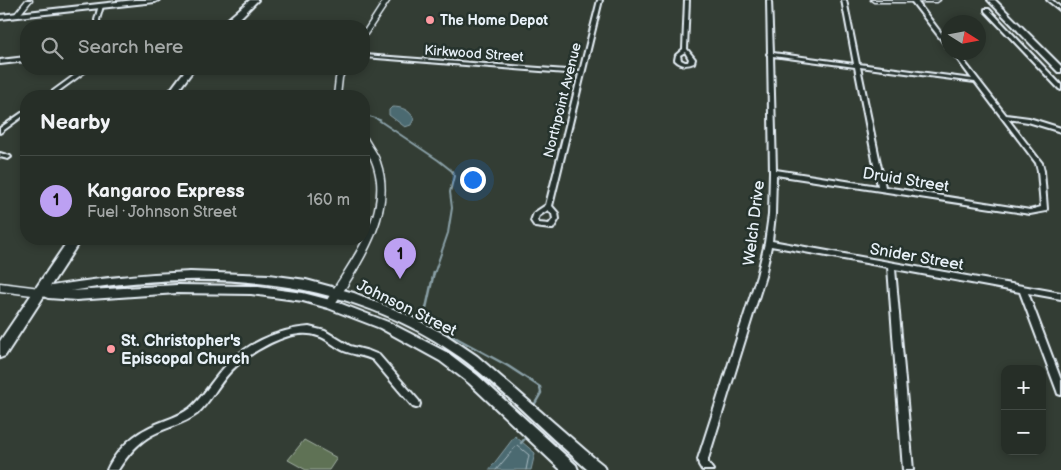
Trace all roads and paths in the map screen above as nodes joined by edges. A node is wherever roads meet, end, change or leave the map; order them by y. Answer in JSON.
{"nodes":[{"id":1,"x":29,"y":0,"type":"edge"},
{"id":2,"x":155,"y":0,"type":"edge"},
{"id":3,"x":254,"y":0,"type":"edge"},
{"id":4,"x":387,"y":0,"type":"edge"},
{"id":5,"x":600,"y":0,"type":"edge"},
{"id":6,"x":687,"y":0,"type":"edge"},
{"id":7,"x":769,"y":0,"type":"edge"},
{"id":8,"x":844,"y":0,"type":"edge"},
{"id":9,"x":874,"y":0,"type":"edge"},
{"id":10,"x":937,"y":0,"type":"edge"},
{"id":11,"x":991,"y":0,"type":"edge"},
{"id":12,"x":999,"y":0,"type":"edge"},
{"id":13,"x":1049,"y":0,"type":"edge"},
{"id":14,"x":141,"y":1,"type":"edge"},
{"id":15,"x":245,"y":1,"type":"edge"},
{"id":16,"x":914,"y":1,"type":"junction"},
{"id":17,"x":101,"y":6,"type":"junction"},
{"id":18,"x":987,"y":10,"type":"dead end"},
{"id":19,"x":1061,"y":10,"type":"edge"},
{"id":20,"x":16,"y":16,"type":"junction"},
{"id":21,"x":0,"y":17,"type":"edge"},
{"id":22,"x":97,"y":20,"type":"edge"},
{"id":23,"x":227,"y":20,"type":"edge"},
{"id":24,"x":234,"y":20,"type":"edge"},
{"id":25,"x":370,"y":26,"type":"edge"},
{"id":26,"x":941,"y":36,"type":"edge"},
{"id":27,"x":685,"y":49,"type":"dead end"},
{"id":28,"x":769,"y":54,"type":"junction"},
{"id":29,"x":370,"y":56,"type":"edge"},
{"id":30,"x":20,"y":60,"type":"edge"},
{"id":31,"x":960,"y":60,"type":"edge"},
{"id":32,"x":0,"y":62,"type":"edge"},
{"id":33,"x":1061,"y":62,"type":"edge"},
{"id":34,"x":857,"y":65,"type":"junction"},
{"id":35,"x":1061,"y":70,"type":"edge"},
{"id":36,"x":582,"y":73,"type":"junction"},
{"id":37,"x":78,"y":75,"type":"edge"},
{"id":38,"x":186,"y":75,"type":"edge"},
{"id":39,"x":340,"y":75,"type":"edge"},
{"id":40,"x":976,"y":81,"type":"junction"},
{"id":41,"x":1061,"y":88,"type":"edge"},
{"id":42,"x":57,"y":90,"type":"edge"},
{"id":43,"x":174,"y":90,"type":"edge"},
{"id":44,"x":338,"y":90,"type":"edge"},
{"id":45,"x":20,"y":116,"type":"edge"},
{"id":46,"x":1004,"y":117,"type":"junction"},
{"id":47,"x":1061,"y":130,"type":"edge"},
{"id":48,"x":0,"y":131,"type":"edge"},
{"id":49,"x":370,"y":149,"type":"edge"},
{"id":50,"x":0,"y":156,"type":"edge"},
{"id":51,"x":8,"y":158,"type":"dead end"},
{"id":52,"x":773,"y":172,"type":"junction"},
{"id":53,"x":882,"y":189,"type":"junction"},
{"id":54,"x":549,"y":206,"type":"dead end"},
{"id":55,"x":370,"y":233,"type":"edge"},
{"id":56,"x":768,"y":243,"type":"junction"},
{"id":57,"x":72,"y":245,"type":"edge"},
{"id":58,"x":364,"y":245,"type":"edge"},
{"id":59,"x":891,"y":265,"type":"junction"},
{"id":60,"x":0,"y":288,"type":"edge"},
{"id":61,"x":1023,"y":289,"type":"junction"},
{"id":62,"x":40,"y":292,"type":"junction"},
{"id":63,"x":338,"y":292,"type":"junction"},
{"id":64,"x":1061,"y":296,"type":"edge"},
{"id":65,"x":330,"y":304,"type":"junction"},
{"id":66,"x":0,"y":352,"type":"edge"},
{"id":67,"x":1061,"y":392,"type":"edge"},
{"id":68,"x":416,"y":404,"type":"dead end"},
{"id":69,"x":112,"y":470,"type":"edge"},
{"id":70,"x":571,"y":470,"type":"edge"},
{"id":71,"x":598,"y":470,"type":"edge"},
{"id":72,"x":708,"y":470,"type":"edge"},
{"id":73,"x":908,"y":470,"type":"edge"}],
"edges":[{"from":1,"to":20,"type":"street"},
{"from":2,"to":14,"type":"main road"},
{"from":3,"to":24,"type":"main road"},
{"from":4,"to":25,"type":"street"},
{"from":5,"to":36,"type":"street","name":"Northpoint Avenue"},
{"from":6,"to":27,"type":"street"},
{"from":7,"to":28,"type":"street","name":"Welch Drive"},
{"from":8,"to":34,"type":"street"},
{"from":9,"to":16,"type":"street"},
{"from":10,"to":16,"type":"street"},
{"from":11,"to":35,"type":"main road"},
{"from":12,"to":33,"type":"main road"},
{"from":13,"to":19,"type":"street"},
{"from":14,"to":17,"type":"main road"},
{"from":15,"to":23,"type":"main road"},
{"from":16,"to":26,"type":"street"},
{"from":17,"to":20,"type":"main road"},
{"from":17,"to":22,"type":"street"},
{"from":18,"to":41,"type":"street"},
{"from":20,"to":21,"type":"main road"},
{"from":28,"to":34,"type":"street"},
{"from":28,"to":52,"type":"street","name":"Welch Drive"},
{"from":29,"to":36,"type":"street","name":"Kirkwood Street"},
{"from":30,"to":32,"type":"street"},
{"from":31,"to":40,"type":"street"},
{"from":34,"to":40,"type":"street"},
{"from":34,"to":53,"type":"street"},
{"from":36,"to":54,"type":"street","name":"Northpoint Avenue"},
{"from":37,"to":42,"type":"street"},
{"from":38,"to":43,"type":"main road"},
{"from":39,"to":44,"type":"street"},
{"from":40,"to":46,"type":"street"},
{"from":45,"to":48,"type":"street"},
{"from":46,"to":47,"type":"street"},
{"from":46,"to":53,"type":"street","name":"Druid Street"},
{"from":49,"to":55,"type":"street"},
{"from":50,"to":51,"type":"street"},
{"from":52,"to":53,"type":"street","name":"Druid Street"},
{"from":52,"to":56,"type":"street","name":"Welch Drive"},
{"from":56,"to":59,"type":"street","name":"Snider Street"},
{"from":56,"to":72,"type":"street","name":"Welch Drive"},
{"from":57,"to":62,"type":"main road"},
{"from":58,"to":63,"type":"street"},
{"from":59,"to":61,"type":"street","name":"Snider Street"},
{"from":59,"to":73,"type":"street"},
{"from":60,"to":62,"type":"street","name":"Johnson Street"},
{"from":61,"to":64,"type":"street","name":"Snider Street"},
{"from":61,"to":67,"type":"street"},
{"from":62,"to":63,"type":"main road","name":"Johnson Street"},
{"from":62,"to":65,"type":"main road","name":"Johnson Street"},
{"from":62,"to":66,"type":"main road"},
{"from":63,"to":65,"type":"street"},
{"from":63,"to":71,"type":"main road","name":"Johnson Street"},
{"from":65,"to":70,"type":"main road","name":"Johnson Street"},
{"from":68,"to":69,"type":"street"}]}
